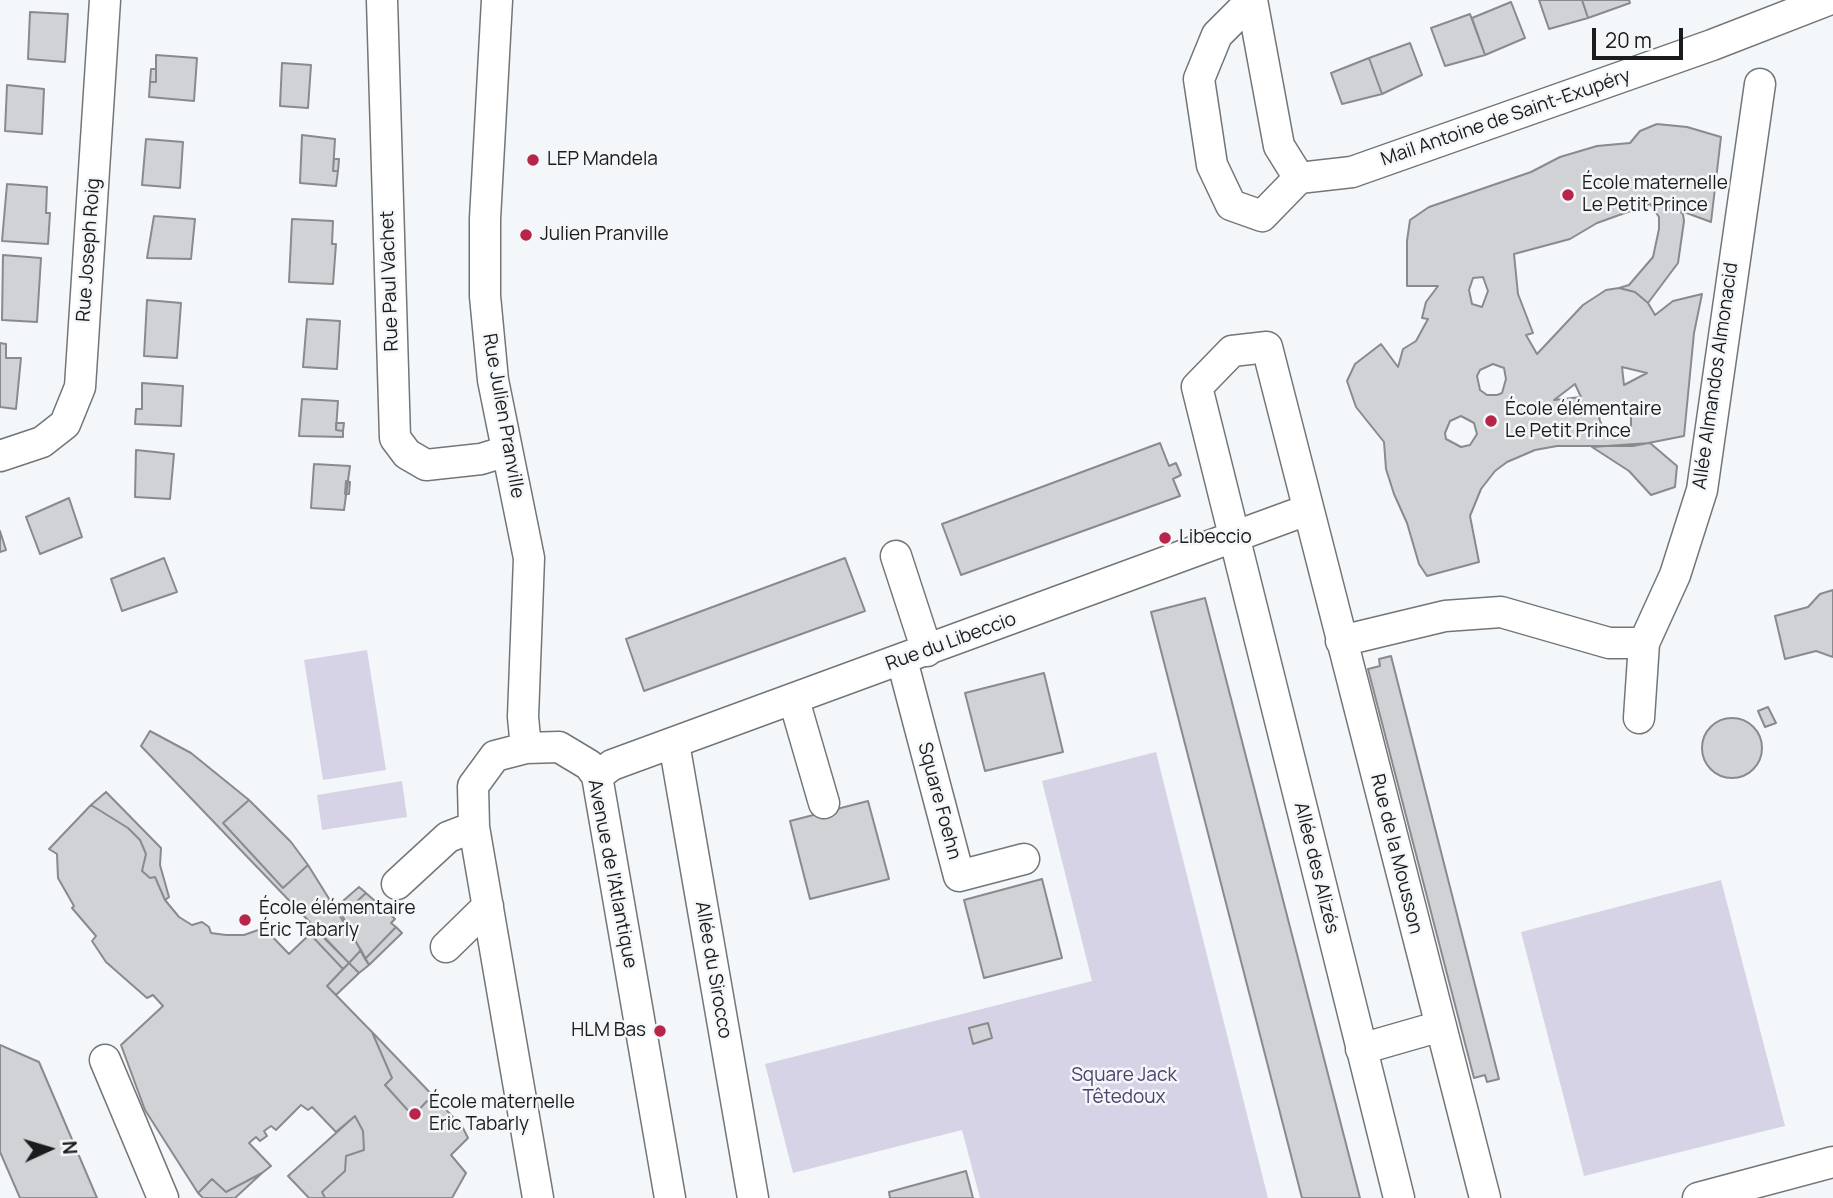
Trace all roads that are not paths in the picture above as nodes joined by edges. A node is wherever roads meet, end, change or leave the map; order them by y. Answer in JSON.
{"nodes":[{"id":1,"x":105,"y":0,"type":"edge"},
{"id":2,"x":382,"y":0,"type":"edge"},
{"id":3,"x":497,"y":0,"type":"edge"},
{"id":4,"x":1252,"y":0,"type":"edge"},
{"id":5,"x":1828,"y":0,"type":"edge"},
{"id":6,"x":1760,"y":84,"type":"dead end"},
{"id":7,"x":1299,"y":178,"type":"junction"},
{"id":8,"x":507,"y":451,"type":"junction"},
{"id":9,"x":0,"y":456,"type":"edge"},
{"id":10,"x":1307,"y":510,"type":"junction"},
{"id":11,"x":1234,"y":537,"type":"junction"},
{"id":12,"x":895,"y":556,"type":"dead end"},
{"id":13,"x":1341,"y":641,"type":"junction"},
{"id":14,"x":1644,"y":643,"type":"junction"},
{"id":15,"x":915,"y":656,"type":"junction"},
{"id":16,"x":793,"y":700,"type":"junction"},
{"id":17,"x":1639,"y":718,"type":"dead end"},
{"id":18,"x":674,"y":743,"type":"junction"},
{"id":19,"x":526,"y":748,"type":"junction"},
{"id":20,"x":597,"y":776,"type":"junction"},
{"id":21,"x":824,"y":803,"type":"dead end"},
{"id":22,"x":474,"y":827,"type":"junction"},
{"id":23,"x":1024,"y":859,"type":"dead end"},
{"id":24,"x":397,"y":884,"type":"dead end"},
{"id":25,"x":488,"y":906,"type":"junction"},
{"id":26,"x":446,"y":947,"type":"dead end"},
{"id":27,"x":1441,"y":1026,"type":"junction"},
{"id":28,"x":1361,"y":1049,"type":"junction"},
{"id":29,"x":105,"y":1060,"type":"dead end"},
{"id":30,"x":1833,"y":1162,"type":"edge"},
{"id":31,"x":163,"y":1198,"type":"edge"},
{"id":32,"x":538,"y":1198,"type":"edge"},
{"id":33,"x":670,"y":1198,"type":"edge"},
{"id":34,"x":753,"y":1198,"type":"edge"},
{"id":35,"x":1399,"y":1198,"type":"edge"},
{"id":36,"x":1485,"y":1198,"type":"edge"},
{"id":37,"x":1698,"y":1198,"type":"edge"}],
"edges":[{"from":1,"to":9,"type":"street","name":"Rue Joseph Roig"},
{"from":2,"to":8,"type":"street","name":"Rue Paul Vachet"},
{"from":3,"to":8,"type":"street","name":"Rue Julien Pranville"},
{"from":4,"to":7,"type":"street"},
{"from":4,"to":7,"type":"street"},
{"from":5,"to":7,"type":"street","name":"Mail Antoine de Saint-Exupéry"},
{"from":6,"to":14,"type":"street","name":"Allée Almandos Almonacid"},
{"from":8,"to":19,"type":"street","name":"Rue Julien Pranville"},
{"from":10,"to":11,"type":"street","name":"Rue du Libeccio"},
{"from":10,"to":11,"type":"street","name":"Allée des Alizés"},
{"from":10,"to":13,"type":"street","name":"Rue de la Mousson"},
{"from":11,"to":15,"type":"street","name":"Rue du Libeccio"},
{"from":11,"to":28,"type":"street","name":"Allée des Alizés"},
{"from":12,"to":15,"type":"street"},
{"from":13,"to":14,"type":"street"},
{"from":13,"to":27,"type":"street","name":"Rue de la Mousson"},
{"from":14,"to":17,"type":"street"},
{"from":15,"to":16,"type":"street","name":"Rue du Libeccio"},
{"from":15,"to":23,"type":"street","name":"Square Foehn"},
{"from":16,"to":18,"type":"street","name":"Rue du Libeccio"},
{"from":16,"to":21,"type":"street"},
{"from":18,"to":20,"type":"street","name":"Rue du Libeccio"},
{"from":18,"to":34,"type":"street","name":"Allée du Sirocco"},
{"from":19,"to":20,"type":"street","name":"Avenue de l'Atlantique"},
{"from":19,"to":22,"type":"street","name":"Avenue de l'Atlantique"},
{"from":20,"to":33,"type":"street","name":"Avenue de l'Atlantique"},
{"from":22,"to":24,"type":"street"},
{"from":22,"to":25,"type":"street","name":"Avenue de l'Atlantique"},
{"from":25,"to":26,"type":"street"},
{"from":25,"to":32,"type":"street","name":"Avenue de l'Atlantique"},
{"from":27,"to":28,"type":"street"},
{"from":27,"to":36,"type":"street","name":"Rue de la Mousson"},
{"from":28,"to":35,"type":"street","name":"Allée des Alizés"},
{"from":29,"to":31,"type":"street"},
{"from":30,"to":37,"type":"street"}]}
